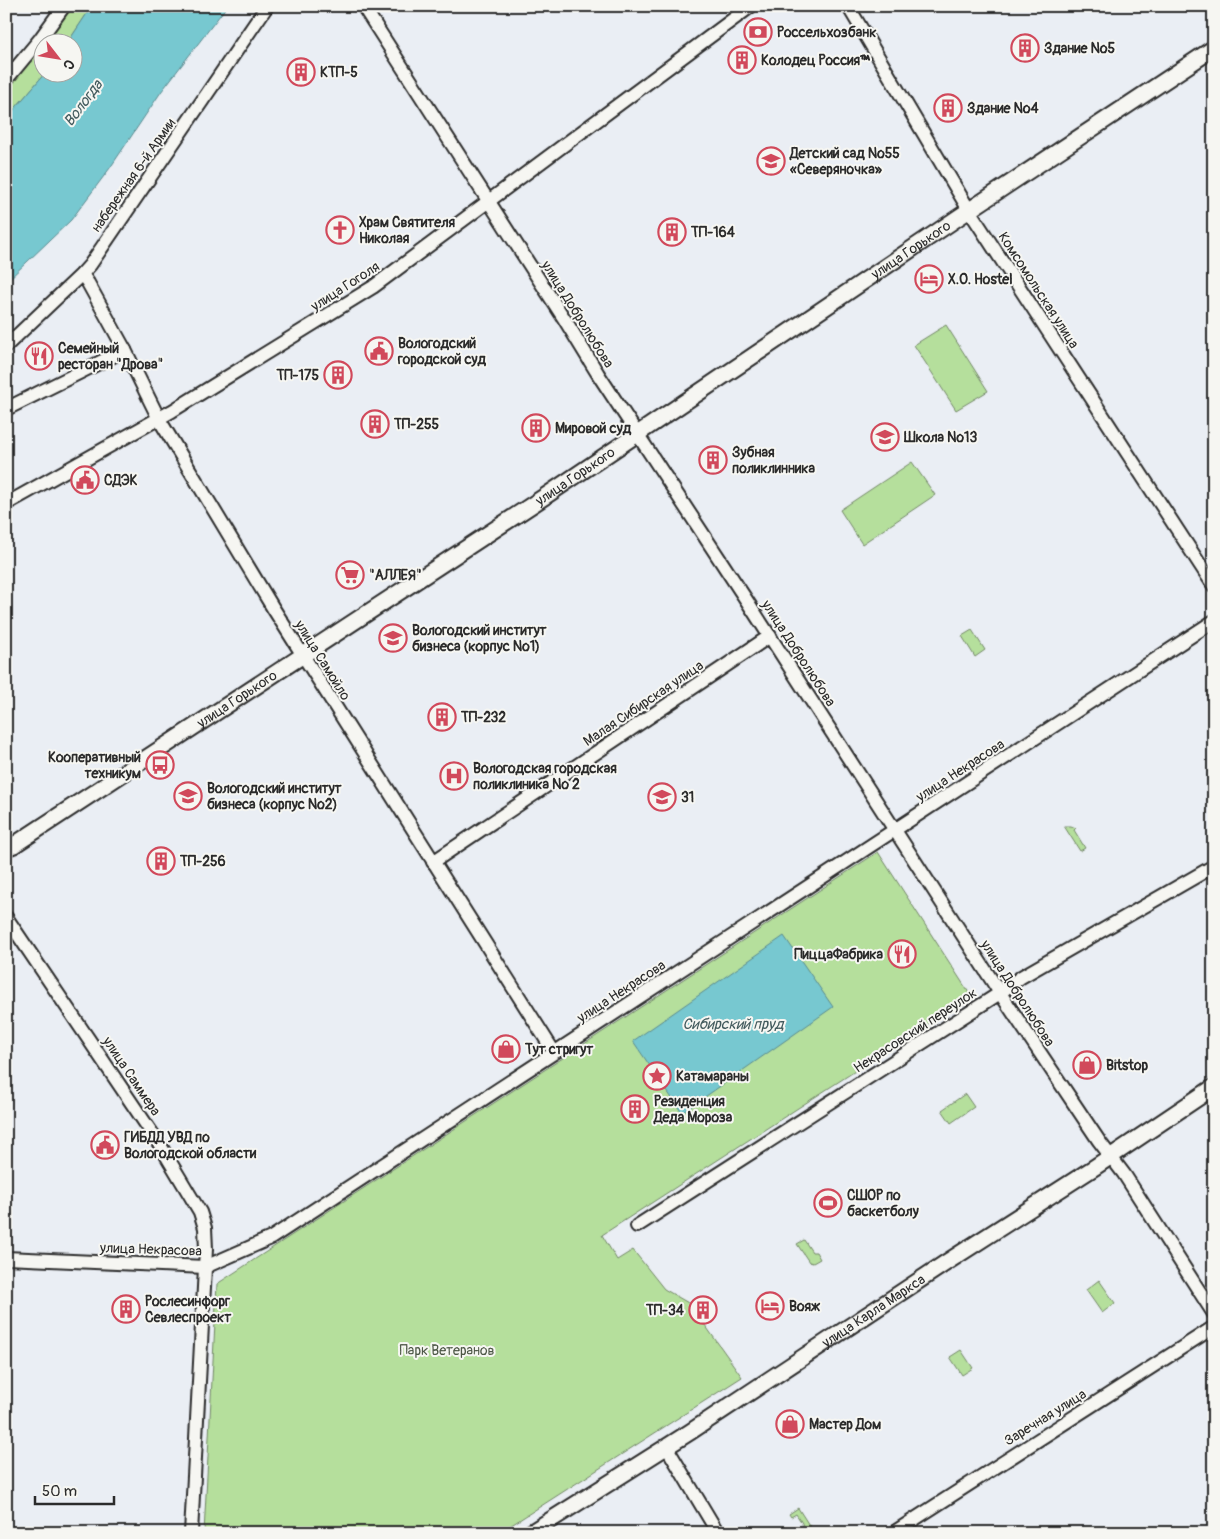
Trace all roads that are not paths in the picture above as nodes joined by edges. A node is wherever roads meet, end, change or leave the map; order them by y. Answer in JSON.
{"nodes":[{"id":1,"x":64,"y":6,"type":"edge"},
{"id":2,"x":267,"y":6,"type":"edge"},
{"id":3,"x":362,"y":6,"type":"edge"},
{"id":4,"x":751,"y":6,"type":"edge"},
{"id":5,"x":848,"y":6,"type":"edge"},
{"id":6,"x":1214,"y":48,"type":"edge"},
{"id":7,"x":6,"y":80,"type":"edge"},
{"id":8,"x":488,"y":201,"type":"junction"},
{"id":9,"x":969,"y":210,"type":"junction"},
{"id":10,"x":82,"y":274,"type":"junction"},
{"id":11,"x":6,"y":346,"type":"edge"},
{"id":12,"x":125,"y":350,"type":"junction"},
{"id":13,"x":6,"y":408,"type":"edge"},
{"id":14,"x":159,"y":419,"type":"junction"},
{"id":15,"x":638,"y":435,"type":"junction"},
{"id":16,"x":6,"y":504,"type":"edge"},
{"id":17,"x":1214,"y":586,"type":"edge"},
{"id":18,"x":1214,"y":621,"type":"edge"},
{"id":19,"x":770,"y":636,"type":"junction"},
{"id":20,"x":302,"y":656,"type":"junction"},
{"id":21,"x":895,"y":830,"type":"junction"},
{"id":22,"x":6,"y":848,"type":"edge"},
{"id":23,"x":433,"y":862,"type":"junction"},
{"id":24,"x":1214,"y":866,"type":"edge"},
{"id":25,"x":6,"y":917,"type":"edge"},
{"id":26,"x":1000,"y":993,"type":"junction"},
{"id":27,"x":554,"y":1052,"type":"junction"},
{"id":28,"x":1214,"y":1088,"type":"edge"},
{"id":29,"x":1110,"y":1156,"type":"junction"},
{"id":30,"x":637,"y":1226,"type":"dead end"},
{"id":31,"x":6,"y":1258,"type":"edge"},
{"id":32,"x":205,"y":1267,"type":"junction"},
{"id":33,"x":1214,"y":1314,"type":"edge"},
{"id":34,"x":1214,"y":1327,"type":"edge"},
{"id":35,"x":666,"y":1446,"type":"junction"},
{"id":36,"x":191,"y":1533,"type":"edge"},
{"id":37,"x":530,"y":1533,"type":"edge"},
{"id":38,"x":718,"y":1533,"type":"edge"},
{"id":39,"x":893,"y":1533,"type":"edge"}],
"edges":[{"from":1,"to":7,"type":"street"},
{"from":2,"to":10,"type":"street","name":"набережная 6-й Армии"},
{"from":3,"to":8,"type":"street","name":"улица Добролюбова"},
{"from":4,"to":8,"type":"street","name":"улица Гоголя"},
{"from":5,"to":9,"type":"street","name":"Комсомольская улица"},
{"from":6,"to":9,"type":"street","name":"улица Горького"},
{"from":8,"to":14,"type":"street","name":"улица Гоголя"},
{"from":8,"to":15,"type":"street","name":"улица Добролюбова"},
{"from":9,"to":15,"type":"street","name":"улица Горького"},
{"from":9,"to":17,"type":"street","name":"Комсомольская улица"},
{"from":10,"to":11,"type":"street","name":"набережная 6-й Армии"},
{"from":10,"to":12,"type":"street","name":"улица Самойло"},
{"from":12,"to":13,"type":"street"},
{"from":12,"to":14,"type":"street","name":"улица Самойло"},
{"from":14,"to":16,"type":"street","name":"улица Гоголя"},
{"from":14,"to":20,"type":"street","name":"улица Самойло"},
{"from":15,"to":19,"type":"street","name":"улица Добролюбова"},
{"from":15,"to":20,"type":"street","name":"улица Горького"},
{"from":18,"to":21,"type":"street","name":"улица Некрасова"},
{"from":19,"to":21,"type":"street","name":"улица Добролюбова"},
{"from":19,"to":23,"type":"street","name":"Малая Сибирская улица"},
{"from":20,"to":22,"type":"street","name":"улица Горького"},
{"from":20,"to":23,"type":"street","name":"улица Самойло"},
{"from":21,"to":26,"type":"street","name":"улица Добролюбова"},
{"from":21,"to":27,"type":"street","name":"улица Некрасова"},
{"from":23,"to":27,"type":"street","name":"улица Самойло"},
{"from":24,"to":26,"type":"street","name":"Некрасовский переулок"},
{"from":25,"to":32,"type":"street","name":"улица Саммера"},
{"from":26,"to":29,"type":"street","name":"улица Добролюбова"},
{"from":26,"to":30,"type":"street","name":"Некрасовский переулок"},
{"from":27,"to":32,"type":"street","name":"улица Некрасова"},
{"from":28,"to":29,"type":"street","name":"улица Карла Маркса"},
{"from":29,"to":33,"type":"street","name":"улица Добролюбова"},
{"from":29,"to":35,"type":"street","name":"улица Карла Маркса"},
{"from":31,"to":32,"type":"street","name":"улица Некрасова"},
{"from":32,"to":36,"type":"street","name":"улица Саммера"},
{"from":34,"to":39,"type":"street","name":"Заречная улица"},
{"from":35,"to":37,"type":"street","name":"улица Карла Маркса"},
{"from":35,"to":38,"type":"street"}]}
